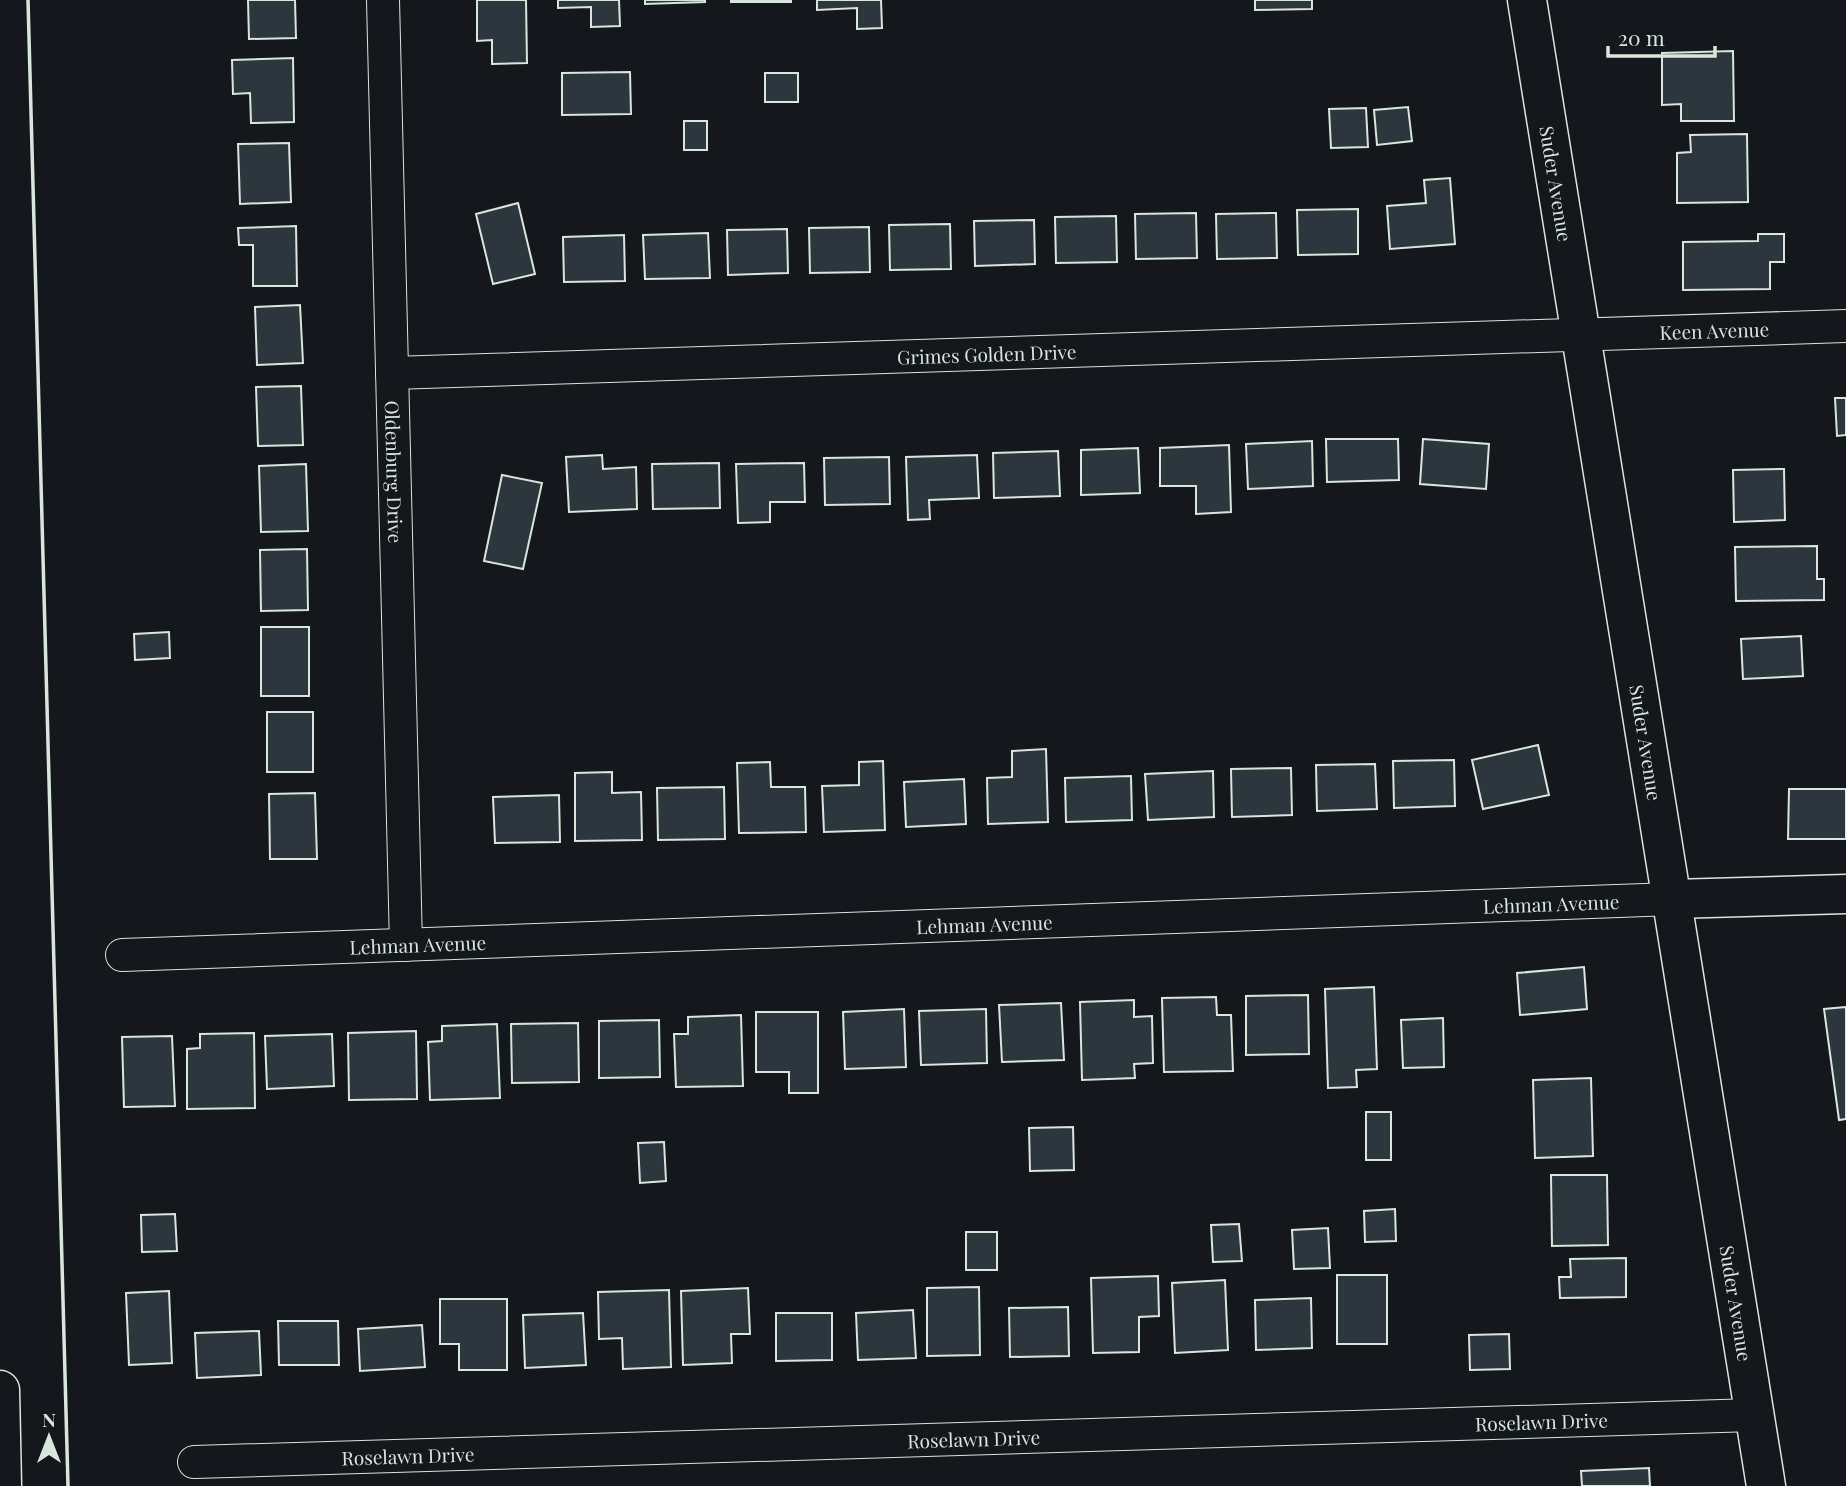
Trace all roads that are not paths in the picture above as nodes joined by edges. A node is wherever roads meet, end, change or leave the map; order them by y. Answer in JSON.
{"nodes":[{"id":1,"x":383,"y":0,"type":"edge"},
{"id":2,"x":1527,"y":0,"type":"edge"},
{"id":3,"x":1846,"y":326,"type":"edge"},
{"id":4,"x":1581,"y":334,"type":"junction"},
{"id":5,"x":392,"y":373,"type":"junction"},
{"id":6,"x":1846,"y":894,"type":"edge"},
{"id":7,"x":1673,"y":899,"type":"junction"},
{"id":8,"x":405,"y":945,"type":"junction"},
{"id":9,"x":122,"y":955,"type":"dead end"},
{"id":10,"x":0,"y":1390,"type":"edge"},
{"id":11,"x":1754,"y":1415,"type":"junction"},
{"id":12,"x":194,"y":1462,"type":"dead end"},
{"id":13,"x":2,"y":1486,"type":"edge"},
{"id":14,"x":1766,"y":1486,"type":"edge"}],
"edges":[{"from":1,"to":5,"type":"street","name":"Oldenburg Drive"},
{"from":2,"to":4,"type":"main road","name":"Suder Avenue"},
{"from":3,"to":4,"type":"street","name":"Keen Avenue"},
{"from":4,"to":5,"type":"street","name":"Grimes Golden Drive"},
{"from":4,"to":7,"type":"main road","name":"Suder Avenue"},
{"from":5,"to":8,"type":"street","name":"Oldenburg Drive"},
{"from":6,"to":7,"type":"main road","name":"Lehman Avenue"},
{"from":7,"to":8,"type":"street","name":"Lehman Avenue"},
{"from":7,"to":11,"type":"main road","name":"Suder Avenue"},
{"from":8,"to":9,"type":"street","name":"Lehman Avenue"},
{"from":10,"to":13,"type":"main road"},
{"from":11,"to":12,"type":"street","name":"Roselawn Drive"},
{"from":11,"to":14,"type":"main road","name":"Suder Avenue"}]}
